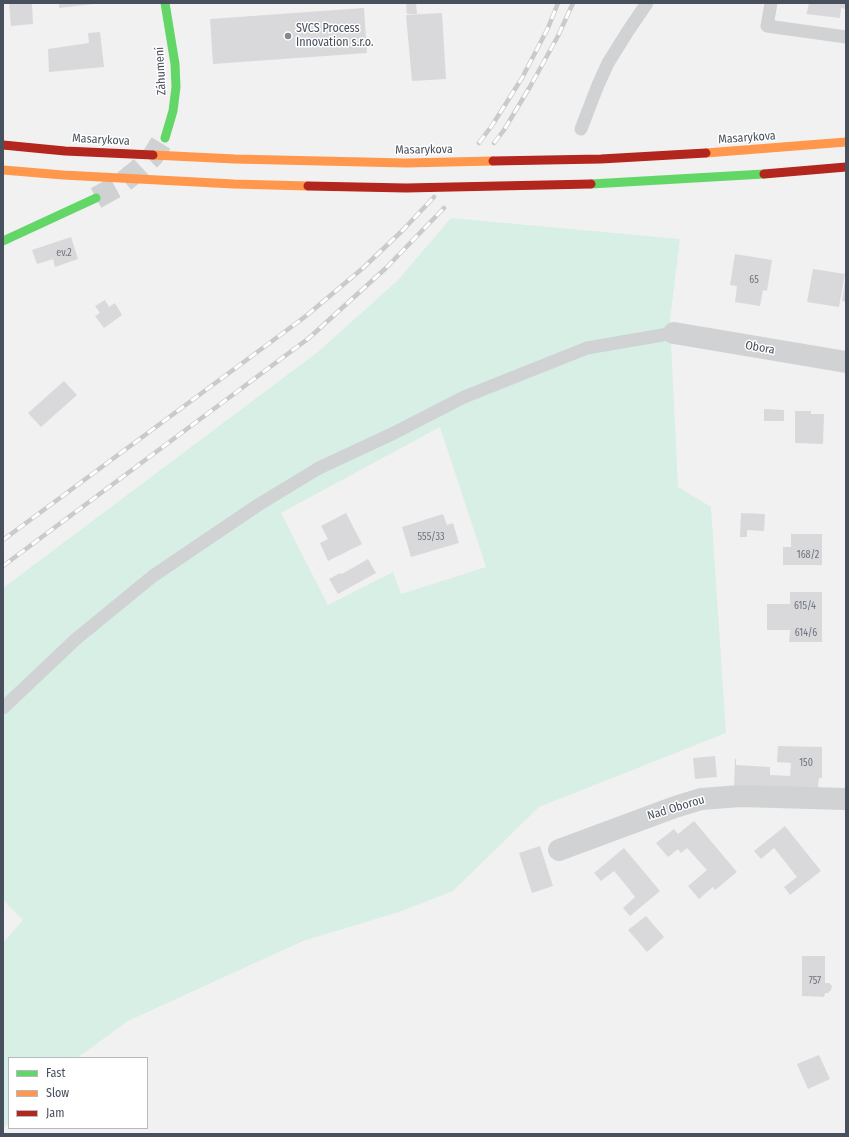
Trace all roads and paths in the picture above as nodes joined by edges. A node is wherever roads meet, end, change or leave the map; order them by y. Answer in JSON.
{"nodes":[{"id":1,"x":165,"y":3,"type":"edge"},
{"id":2,"x":647,"y":3,"type":"edge"},
{"id":3,"x":771,"y":3,"type":"edge"},
{"id":4,"x":846,"y":38,"type":"edge"},
{"id":5,"x":581,"y":129,"type":"dead end"},
{"id":6,"x":165,"y":138,"type":"tunnel mouth"},
{"id":7,"x":846,"y":142,"type":"edge"},
{"id":8,"x":3,"y":146,"type":"edge"},
{"id":9,"x":846,"y":166,"type":"edge"},
{"id":10,"x":3,"y":170,"type":"edge"},
{"id":11,"x":96,"y":198,"type":"tunnel mouth"},
{"id":12,"x":3,"y":241,"type":"edge"},
{"id":13,"x":674,"y":333,"type":"joint"},
{"id":14,"x":846,"y":362,"type":"edge"},
{"id":15,"x":3,"y":708,"type":"edge"},
{"id":16,"x":846,"y":799,"type":"edge"},
{"id":17,"x":559,"y":850,"type":"dead end"}],
"edges":[{"from":1,"to":6,"type":"main road","name":"Záhumení"},
{"from":2,"to":5,"type":"lane"},
{"from":3,"to":4,"type":"lane"},
{"from":7,"to":8,"type":"main road","name":"Masarykova","bridge":true},
{"from":9,"to":10,"type":"main road","bridge":true},
{"from":11,"to":12,"type":"main road"},
{"from":13,"to":14,"type":"street","name":"Obora"},
{"from":13,"to":15,"type":"lane"},
{"from":16,"to":17,"type":"street","name":"Nad Oborou"}]}
